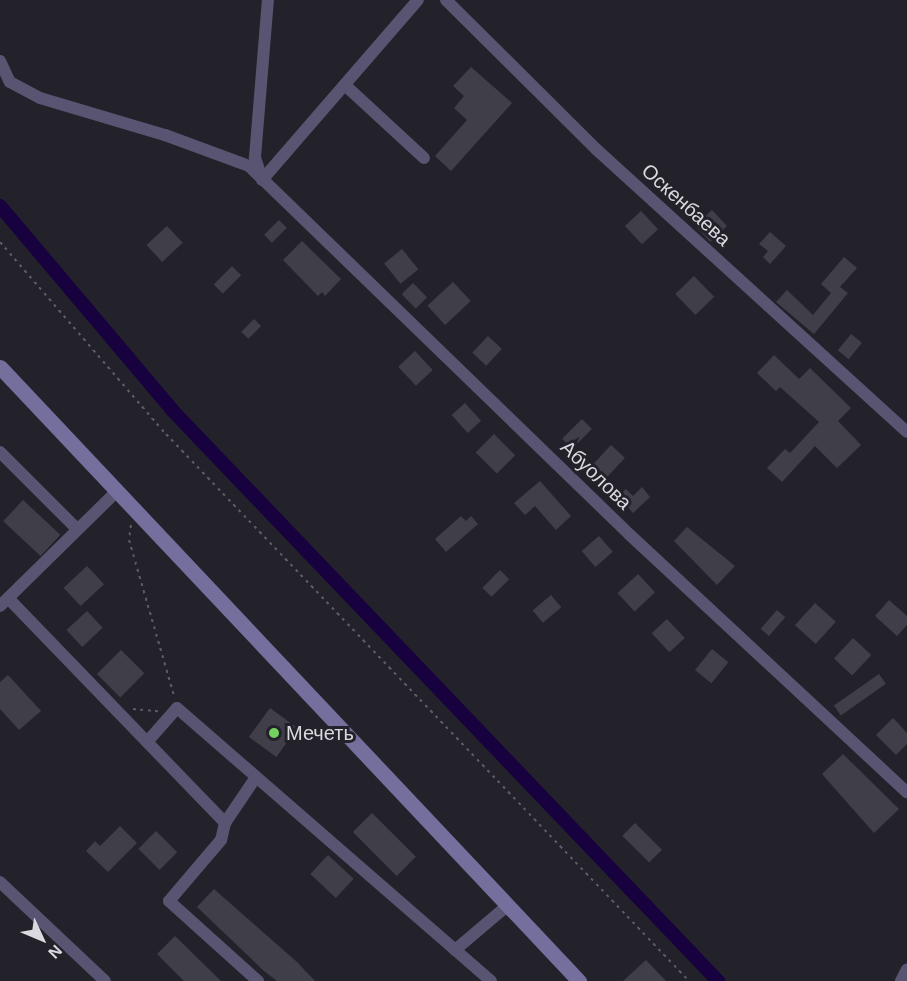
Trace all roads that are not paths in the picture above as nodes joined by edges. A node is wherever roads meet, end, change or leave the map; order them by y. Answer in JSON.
{"nodes":[{"id":1,"x":268,"y":0,"type":"edge"},
{"id":2,"x":418,"y":0,"type":"edge"},
{"id":3,"x":446,"y":0,"type":"edge"},
{"id":4,"x":0,"y":61,"type":"edge"},
{"id":5,"x":346,"y":86,"type":"junction"},
{"id":6,"x":424,"y":158,"type":"dead end"},
{"id":7,"x":262,"y":180,"type":"junction"},
{"id":8,"x":0,"y":368,"type":"edge"},
{"id":9,"x":907,"y":432,"type":"edge"},
{"id":10,"x":0,"y":452,"type":"edge"},
{"id":11,"x":117,"y":490,"type":"junction"},
{"id":12,"x":78,"y":530,"type":"junction"},
{"id":13,"x":4,"y":602,"type":"edge"},
{"id":14,"x":147,"y":742,"type":"junction"},
{"id":15,"x":256,"y":777,"type":"junction"},
{"id":16,"x":907,"y":792,"type":"edge"},
{"id":17,"x":225,"y":823,"type":"junction"},
{"id":18,"x":0,"y":882,"type":"edge"},
{"id":19,"x":508,"y":905,"type":"junction"},
{"id":20,"x":455,"y":950,"type":"junction"},
{"id":21,"x":907,"y":969,"type":"edge"},
{"id":22,"x":105,"y":981,"type":"edge"},
{"id":23,"x":258,"y":981,"type":"edge"},
{"id":24,"x":491,"y":981,"type":"edge"},
{"id":25,"x":579,"y":981,"type":"edge"},
{"id":26,"x":901,"y":981,"type":"edge"}],
"edges":[{"from":1,"to":7,"type":"street"},
{"from":2,"to":5,"type":"street"},
{"from":3,"to":9,"type":"street","name":"Оскенбаева"},
{"from":4,"to":7,"type":"street","name":"Абуолова"},
{"from":5,"to":6,"type":"street"},
{"from":5,"to":7,"type":"street"},
{"from":7,"to":16,"type":"street","name":"Абуолова"},
{"from":8,"to":11,"type":"main road"},
{"from":10,"to":12,"type":"street"},
{"from":11,"to":12,"type":"street"},
{"from":11,"to":19,"type":"main road"},
{"from":12,"to":13,"type":"street"},
{"from":13,"to":14,"type":"street"},
{"from":14,"to":15,"type":"street"},
{"from":14,"to":17,"type":"street"},
{"from":15,"to":17,"type":"street"},
{"from":15,"to":20,"type":"street"},
{"from":17,"to":23,"type":"street"},
{"from":18,"to":22,"type":"street"},
{"from":19,"to":20,"type":"street"},
{"from":19,"to":25,"type":"main road"},
{"from":20,"to":24,"type":"street"},
{"from":21,"to":26,"type":"street"}]}
